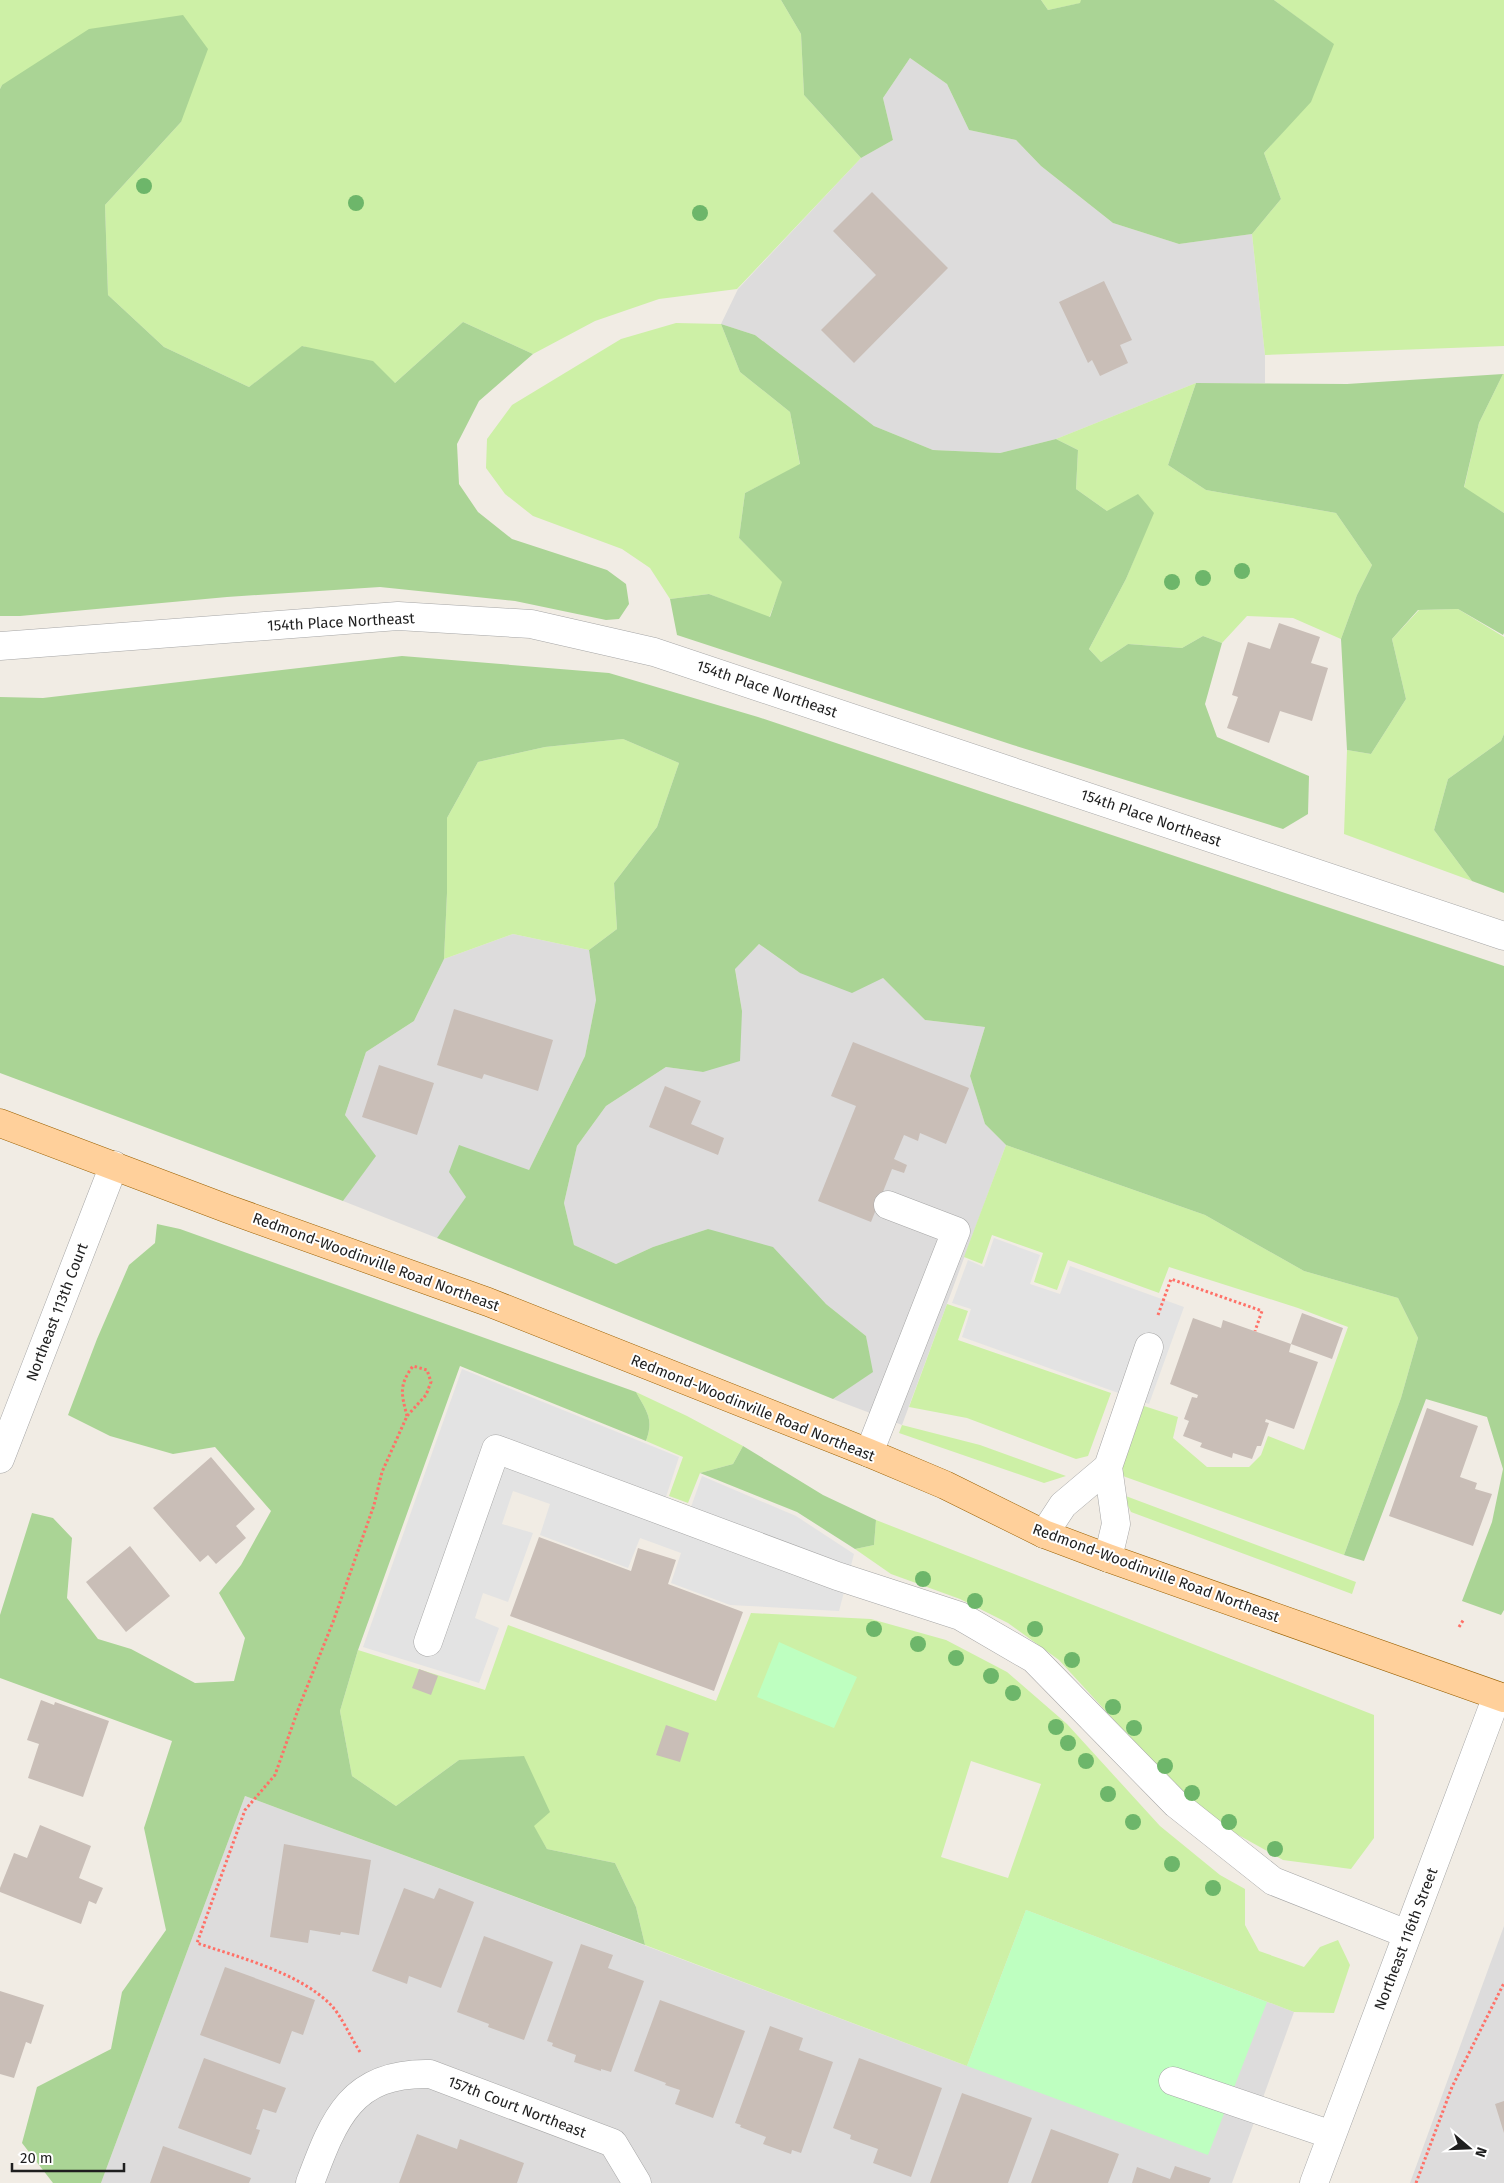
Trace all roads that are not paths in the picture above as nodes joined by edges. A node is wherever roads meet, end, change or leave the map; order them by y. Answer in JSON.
{"nodes":[{"id":1,"x":0,"y":646,"type":"edge"},
{"id":2,"x":1504,"y":936,"type":"edge"},
{"id":3,"x":0,"y":1123,"type":"edge"},
{"id":4,"x":114,"y":1166,"type":"junction"},
{"id":5,"x":888,"y":1205,"type":"dead end"},
{"id":6,"x":1149,"y":1347,"type":"road end"},
{"id":7,"x":869,"y":1454,"type":"junction"},
{"id":8,"x":0,"y":1459,"type":"edge"},
{"id":9,"x":1108,"y":1467,"type":"junction"},
{"id":10,"x":1044,"y":1534,"type":"junction"},
{"id":11,"x":1108,"y":1558,"type":"junction"},
{"id":12,"x":428,"y":1642,"type":"dead end"},
{"id":13,"x":1500,"y":1697,"type":"edge"},
{"id":14,"x":1407,"y":1934,"type":"junction"},
{"id":15,"x":1173,"y":2081,"type":"dead end"},
{"id":16,"x":1332,"y":2135,"type":"junction"},
{"id":17,"x":310,"y":2183,"type":"edge"},
{"id":18,"x":638,"y":2183,"type":"edge"},
{"id":19,"x":1314,"y":2183,"type":"edge"}],
"edges":[{"from":1,"to":2,"type":"street","name":"154th Place Northeast"},
{"from":3,"to":4,"type":"main road","name":"Redmond-Woodinville Road Northeast"},
{"from":4,"to":7,"type":"main road","name":"Redmond-Woodinville Road Northeast"},
{"from":4,"to":8,"type":"street","name":"Northeast 113th Court"},
{"from":5,"to":7,"type":"street"},
{"from":6,"to":9,"type":"street"},
{"from":7,"to":10,"type":"main road","name":"Redmond-Woodinville Road Northeast"},
{"from":9,"to":10,"type":"street"},
{"from":9,"to":11,"type":"street"},
{"from":10,"to":11,"type":"main road","name":"Redmond-Woodinville Road Northeast"},
{"from":11,"to":13,"type":"main road","name":"Redmond-Woodinville Road Northeast"},
{"from":12,"to":14,"type":"street"},
{"from":13,"to":14,"type":"street","name":"Northeast 116th Street"},
{"from":14,"to":16,"type":"street","name":"Northeast 116th Street"},
{"from":15,"to":16,"type":"street"},
{"from":16,"to":19,"type":"street","name":"Northeast 116th Street"},
{"from":17,"to":18,"type":"street","name":"157th Court Northeast"}]}
